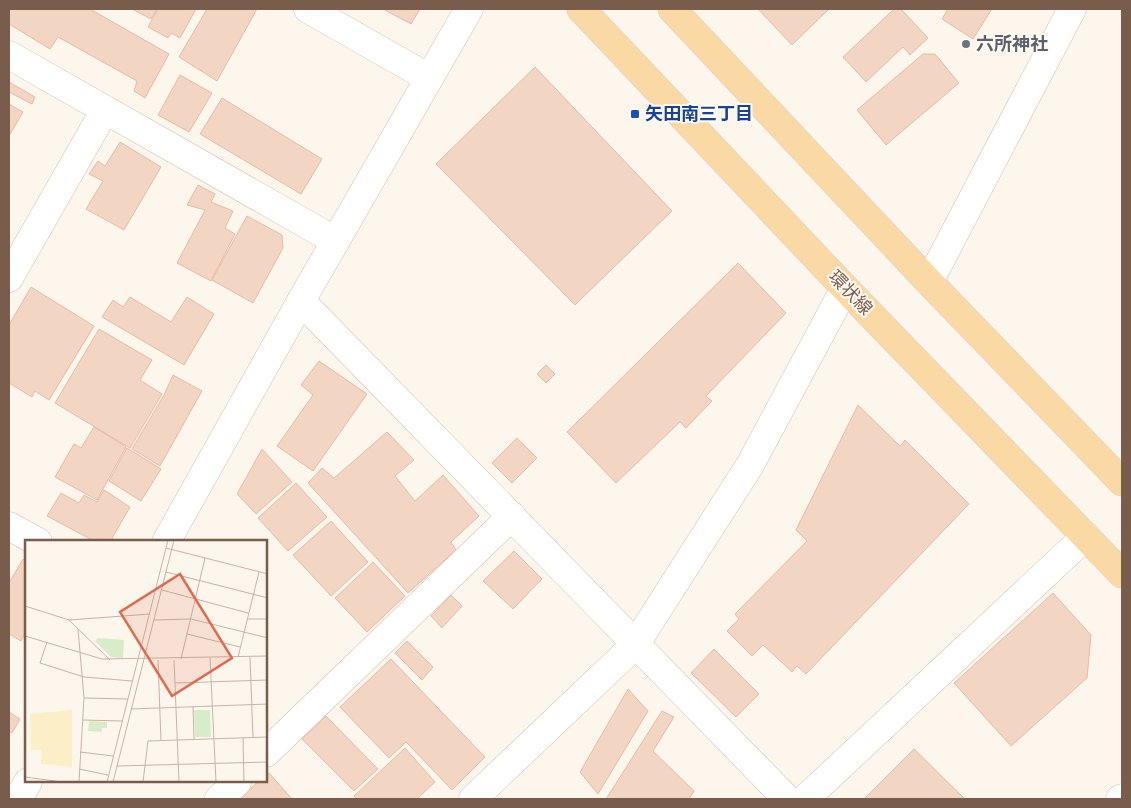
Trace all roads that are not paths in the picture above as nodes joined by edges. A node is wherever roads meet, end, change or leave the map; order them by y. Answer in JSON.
{"nodes":[{"id":1,"x":308,"y":9,"type":"edge"},
{"id":2,"x":469,"y":9,"type":"edge"},
{"id":3,"x":581,"y":9,"type":"edge"},
{"id":4,"x":672,"y":9,"type":"edge"},
{"id":5,"x":1072,"y":9,"type":"edge"},
{"id":6,"x":9,"y":55,"type":"edge"},
{"id":7,"x":429,"y":78,"type":"junction"},
{"id":8,"x":105,"y":110,"type":"junction"},
{"id":9,"x":336,"y":241,"type":"junction"},
{"id":10,"x":9,"y":278,"type":"edge"},
{"id":11,"x":929,"y":282,"type":"junction"},
{"id":12,"x":846,"y":288,"type":"junction"},
{"id":13,"x":301,"y":301,"type":"junction"},
{"id":14,"x":1122,"y":482,"type":"edge"},
{"id":15,"x":512,"y":516,"type":"junction"},
{"id":16,"x":9,"y":526,"type":"edge"},
{"id":17,"x":1086,"y":536,"type":"junction"},
{"id":18,"x":34,"y":540,"type":"edge"},
{"id":19,"x":167,"y":540,"type":"edge"},
{"id":20,"x":1122,"y":574,"type":"edge"},
{"id":21,"x":635,"y":645,"type":"junction"},
{"id":22,"x":268,"y":752,"type":"edge"},
{"id":23,"x":27,"y":783,"type":"edge"},
{"id":24,"x":236,"y":783,"type":"edge"},
{"id":25,"x":18,"y":799,"type":"edge"},
{"id":26,"x":219,"y":799,"type":"edge"},
{"id":27,"x":473,"y":799,"type":"edge"},
{"id":28,"x":787,"y":799,"type":"edge"},
{"id":29,"x":805,"y":799,"type":"edge"}],
"edges":[{"from":1,"to":7,"type":"street"},
{"from":2,"to":7,"type":"street"},
{"from":3,"to":12,"type":"main road","name":"環状線"},
{"from":4,"to":11,"type":"main road"},
{"from":5,"to":11,"type":"street"},
{"from":6,"to":8,"type":"street"},
{"from":7,"to":9,"type":"street"},
{"from":8,"to":9,"type":"street"},
{"from":8,"to":10,"type":"street"},
{"from":9,"to":13,"type":"street"},
{"from":11,"to":14,"type":"main road"},
{"from":12,"to":17,"type":"main road","name":"環状線"},
{"from":12,"to":21,"type":"street"},
{"from":13,"to":15,"type":"street"},
{"from":13,"to":19,"type":"street"},
{"from":15,"to":21,"type":"street"},
{"from":15,"to":22,"type":"street"},
{"from":16,"to":18,"type":"street"},
{"from":17,"to":20,"type":"main road","name":"環状線"},
{"from":17,"to":29,"type":"street"},
{"from":21,"to":27,"type":"street"},
{"from":21,"to":28,"type":"street"},
{"from":23,"to":25,"type":"street"},
{"from":24,"to":26,"type":"street"}]}
